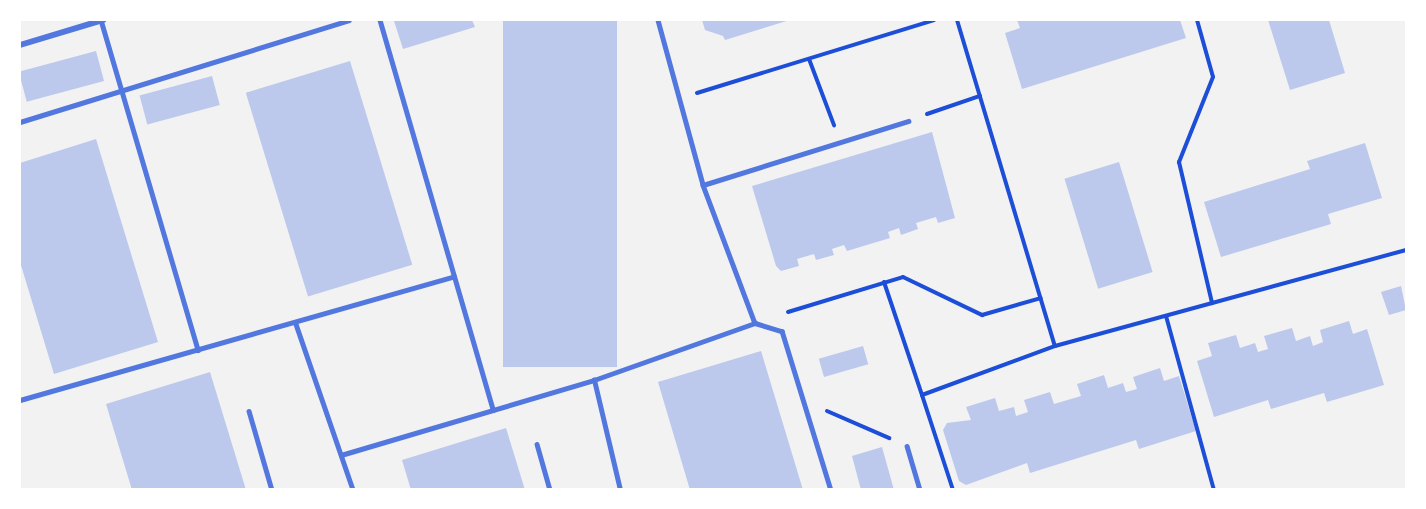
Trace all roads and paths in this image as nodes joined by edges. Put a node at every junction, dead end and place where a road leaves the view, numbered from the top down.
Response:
1 (102, 20) edge
2 (349, 20) edge
3 (380, 20) edge
4 (658, 20) edge
5 (934, 20) edge
6 (957, 20) edge
7 (1197, 20) edge
8 (20, 45) edge
9 (808, 58) junction
10 (122, 91) junction
11 (980, 96) junction
12 (679, 98) junction
13 (908, 121) joint
14 (20, 122) edge
15 (840, 142) junction
16 (703, 185) junction
17 (1407, 249) edge
18 (454, 276) junction
19 (884, 282) junction
20 (1041, 298) junction
21 (1212, 303) junction
22 (1166, 316) junction
23 (755, 323) junction
24 (296, 324) junction
25 (1055, 346) junction
26 (198, 350) junction
27 (594, 380) junction
28 (922, 395) junction
29 (20, 400) edge
30 (804, 401) junction
31 (493, 410) junction
32 (249, 411) dead end
33 (537, 444) dead end
34 (907, 446) joint
35 (341, 456) junction
36 (272, 489) edge
37 (353, 489) edge
38 (550, 489) edge
39 (620, 489) edge
40 (831, 489) edge
41 (920, 489) edge
42 (953, 489) edge
43 (1214, 489) edge

1 - 8 street
1 - 10 lane
2 - 10 lane
3 - 18 lane
4 - 12 lane
5 - 9 path
6 - 11 path
7 - 21 path
9 - 12 path
9 - 15 path
10 - 14 lane
10 - 26 lane
11 - 13 path
11 - 20 path
12 - 16 lane
13 - 15 lane
15 - 16 lane
16 - 23 lane
17 - 21 path
18 - 24 lane
18 - 31 lane
19 - 20 path
19 - 23 path
19 - 28 path
20 - 25 path
21 - 22 path
22 - 25 path
22 - 43 path
23 - 27 lane
23 - 30 lane
24 - 26 lane
24 - 35 lane
25 - 28 path
26 - 29 lane
27 - 31 lane
27 - 39 lane
28 - 42 path
30 - 34 path
30 - 40 lane
31 - 35 lane
32 - 36 lane
33 - 38 lane
34 - 41 lane
35 - 37 lane

